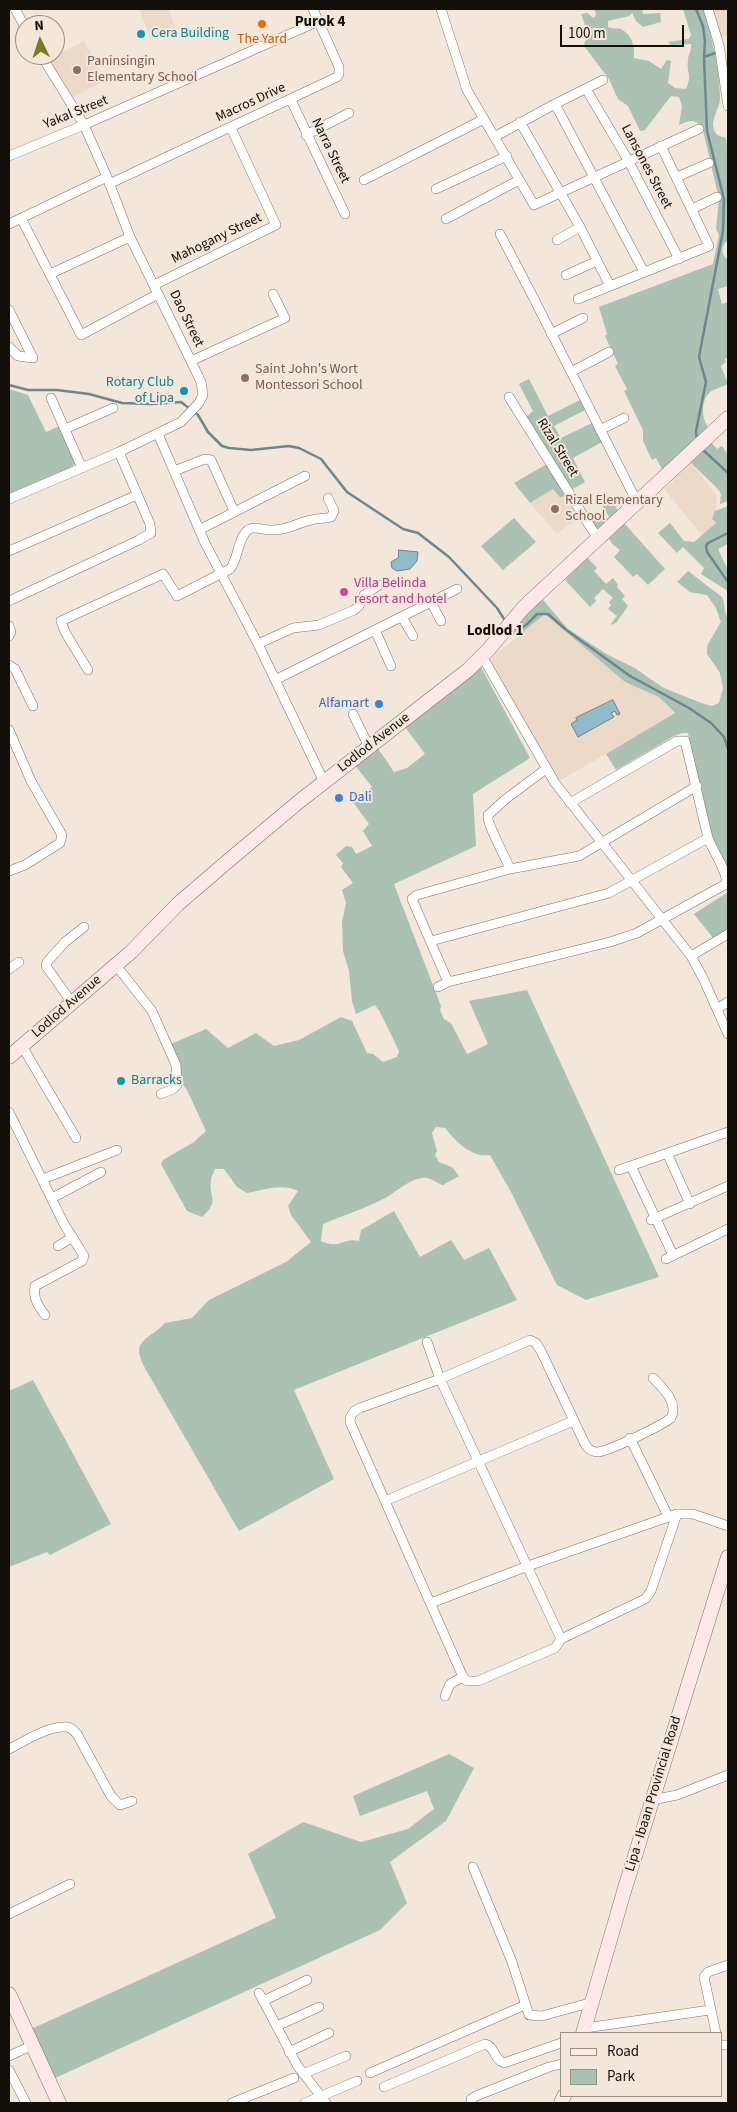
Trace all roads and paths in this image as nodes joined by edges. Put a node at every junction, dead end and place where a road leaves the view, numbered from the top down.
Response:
1 (313, 9) edge
2 (441, 9) edge
3 (708, 9) edge
4 (318, 21) junction
5 (47, 65) edge
6 (603, 80) dead end
7 (586, 89) junction
8 (291, 100) junction
9 (554, 104) junction
10 (728, 106) edge
11 (349, 114) dead end
12 (484, 119) junction
13 (520, 122) junction
14 (84, 125) junction
15 (231, 128) junction
16 (699, 129) dead end
17 (306, 135) junction
18 (496, 136) junction
19 (661, 146) junction
20 (9, 156) edge
21 (507, 156) junction
22 (628, 160) junction
23 (709, 163) dead end
24 (595, 177) junction
25 (677, 177) junction
26 (108, 180) junction
27 (364, 180) dead end
28 (519, 180) junction
29 (436, 189) dead end
30 (561, 194) junction
31 (717, 197) dead end
32 (692, 209) junction
33 (345, 214) dead end
34 (21, 218) junction
35 (446, 219) dead end
36 (9, 224) edge
37 (580, 227) junction
38 (500, 234) dead end
39 (130, 237) junction
40 (558, 240) dead end
41 (597, 260) junction
42 (679, 260) junction
43 (644, 272) junction
44 (50, 274) junction
45 (566, 275) dead end
46 (610, 286) junction
47 (156, 290) junction
48 (273, 294) dead end
49 (578, 299) dead end
50 (9, 310) edge
51 (583, 318) dead end
52 (551, 334) junction
53 (9, 347) edge
54 (609, 352) dead end
55 (191, 361) junction
56 (571, 372) junction
57 (509, 397) dead end
58 (51, 398) dead end
59 (113, 408) dead end
60 (624, 418) dead end
61 (728, 418) edge
62 (65, 429) junction
63 (600, 430) junction
64 (158, 434) junction
65 (119, 452) junction
66 (82, 468) junction
67 (174, 471) junction
68 (305, 476) dead end
69 (137, 495) junction
70 (328, 498) dead end
71 (9, 499) edge
72 (637, 502) junction
73 (234, 511) junction
74 (199, 530) junction
75 (598, 539) junction
76 (9, 551) edge
77 (222, 574) junction
78 (378, 584) dead end
79 (457, 589) dead end
80 (9, 602) edge
81 (432, 602) junction
82 (402, 616) junction
83 (441, 621) dead end
84 (9, 626) edge
85 (375, 630) junction
86 (9, 636) edge
87 (413, 636) dead end
88 (258, 644) junction
89 (482, 656) junction
90 (9, 664) edge
91 (391, 666) dead end
92 (88, 670) dead end
93 (275, 680) junction
94 (32, 706) dead end
95 (353, 714) dead end
96 (9, 730) edge
97 (369, 747) junction
98 (546, 769) junction
99 (324, 782) junction
100 (697, 786) junction
101 (570, 803) junction
102 (708, 838) junction
103 (602, 843) junction
104 (510, 869) junction
105 (9, 871) edge
106 (632, 881) junction
107 (663, 919) junction
108 (84, 927) dead end
109 (728, 934) edge
110 (431, 941) junction
111 (691, 956) junction
112 (20, 962) dead end
113 (115, 964) junction
114 (9, 969) edge
115 (448, 982) junction
116 (438, 987) dead end
117 (728, 1002) edge
118 (72, 1003) junction
119 (717, 1009) junction
120 (728, 1034) edge
121 (22, 1046) junction
122 (9, 1057) edge
123 (161, 1094) dead end
124 (9, 1112) edge
125 (728, 1132) edge
126 (76, 1138) dead end
127 (117, 1150) dead end
128 (667, 1153) junction
129 (631, 1166) junction
130 (619, 1170) dead end
131 (101, 1172) dead end
132 (42, 1179) junction
133 (728, 1185) edge
134 (52, 1198) junction
135 (690, 1204) junction
136 (652, 1219) junction
137 (728, 1229) edge
138 (73, 1237) junction
139 (58, 1246) dead end
140 (45, 1315) dead end
141 (427, 1342) dead end
142 (653, 1378) dead end
143 (440, 1379) junction
144 (574, 1421) junction
145 (630, 1438) junction
146 (479, 1460) junction
147 (385, 1501) junction
148 (672, 1515) junction
149 (728, 1526) edge
150 (728, 1557) edge
151 (528, 1566) junction
152 (431, 1603) junction
153 (561, 1639) junction
154 (463, 1677) junction
155 (445, 1696) dead end
156 (9, 1749) edge
157 (728, 1775) edge
158 (652, 1800) junction
159 (132, 1801) dead end
160 (473, 1867) dead end
161 (70, 1884) dead end
162 (9, 1914) edge
163 (728, 1965) edge
164 (307, 1980) dead end
165 (9, 1994) edge
166 (593, 2002) junction
167 (525, 2005) junction
168 (319, 2007) dead end
169 (710, 2010) junction
170 (276, 2026) junction
171 (584, 2031) edge
172 (716, 2032) edge
173 (330, 2033) dead end
174 (560, 2043) edge
175 (33, 2045) junction
176 (289, 2052) junction
177 (9, 2056) edge
178 (346, 2056) dead end
179 (560, 2064) edge
180 (9, 2070) edge
181 (370, 2073) dead end
182 (304, 2074) junction
183 (294, 2078) dead end
184 (357, 2082) dead end
185 (384, 2087) dead end
186 (256, 2099) edge
187 (323, 2100) edge
188 (26, 2103) edge
189 (59, 2103) edge
190 (232, 2103) edge
191 (305, 2103) edge
192 (471, 2103) edge

1 - 4 street, Macros Drive
2 - 12 street
3 - 10 street
4 - 8 street, Macros Drive
4 - 14 street, Yakal Street
5 - 14 street, Dao Street
6 - 7 street
7 - 9 street
7 - 22 street, Lansones Street
8 - 15 street, Macros Drive
8 - 17 street, Narra Street
9 - 13 street
9 - 24 street
11 - 17 street
12 - 18 street
12 - 27 street
13 - 18 street
13 - 30 street
14 - 20 street, Yakal Street
14 - 26 street, Dao Street
15 - 26 street, Macros Drive
15 - 47 street, Mahogany Street
16 - 19 street
17 - 33 street, Narra Street
18 - 21 street
19 - 22 street
19 - 25 street
21 - 28 street
21 - 29 street
22 - 24 street
22 - 42 street, Lansones Street
23 - 25 street
24 - 30 street
24 - 43 street
25 - 32 street
26 - 34 street, Macros Drive
26 - 39 street, Dao Street
28 - 30 street
28 - 35 street
30 - 37 street
31 - 32 street
32 - 42 street
34 - 36 street, Macros Drive
34 - 44 street
37 - 40 street
37 - 41 street
38 - 52 street
39 - 44 street
39 - 47 street, Dao Street
41 - 45 street
41 - 46 street
42 - 43 street
43 - 46 street
44 - 47 street
46 - 49 street
47 - 55 street, Dao Street
48 - 55 street
50 - 53 street
51 - 52 street
52 - 56 street
54 - 56 street
55 - 64 street, Dao Street
56 - 63 street
57 - 75 street, Rizal Street
58 - 62 street
59 - 62 street
60 - 63 street
61 - 72 main road, Lodlod Avenue
62 - 66 street
63 - 72 street
64 - 65 street, Dao Street
64 - 67 street
65 - 66 street, Dao Street
65 - 69 street
66 - 71 street, Dao Street
67 - 73 street
67 - 74 street
68 - 73 street
69 - 76 street
69 - 80 street
70 - 77 street
72 - 75 main road, Lodlod Avenue
73 - 74 street
74 - 77 street
75 - 89 main road, Lodlod Avenue
77 - 88 street
77 - 92 street
78 - 88 street
79 - 81 street
81 - 82 street
81 - 83 street
82 - 85 street
82 - 87 street
84 - 86 street
85 - 91 street
85 - 93 street
88 - 93 street
89 - 97 main road, Lodlod Avenue
89 - 98 street
90 - 94 street
93 - 99 street
95 - 97 street
96 - 105 street
97 - 99 main road, Lodlod Avenue
98 - 101 street
98 - 104 street
99 - 113 main road, Lodlod Avenue
100 - 101 street
100 - 102 street
100 - 103 street
101 - 103 street
102 - 106 street
102 - 107 street
103 - 104 street
103 - 106 street
104 - 110 street
106 - 107 street
106 - 110 street
107 - 111 street
107 - 115 street
108 - 118 street
109 - 111 street
110 - 115 street
111 - 119 street
112 - 114 street
113 - 118 main road, Lodlod Avenue
113 - 123 street
115 - 116 street
117 - 119 street
118 - 121 main road, Lodlod Avenue
119 - 120 street
121 - 122 main road, Lodlod Avenue
121 - 126 street
124 - 132 street
125 - 128 street
127 - 132 street
128 - 129 street
128 - 135 street
129 - 130 street
129 - 136 street
131 - 134 street
132 - 134 street
133 - 135 street
134 - 138 street
135 - 136 street
136 - 137 street
138 - 139 street
138 - 140 street
141 - 143 street
142 - 145 street
143 - 144 street
143 - 146 street
143 - 147 street
144 - 145 street
144 - 146 street
145 - 148 street
146 - 147 street
146 - 151 street
147 - 152 street
148 - 149 street
148 - 151 street
148 - 153 street
150 - 158 main road, Lipa - Ibaan Provincial Road
151 - 152 street
151 - 153 street
152 - 154 street
153 - 154 street
154 - 155 street
156 - 159 street
157 - 158 street
158 - 166 main road, Lipa - Ibaan Provincial Road
160 - 167 street
161 - 162 street
163 - 169 street
164 - 170 street
165 - 175 main road
166 - 167 street
166 - 171 main road, Lipa - Ibaan Provincial Road
167 - 181 street
168 - 170 street
169 - 171 street
169 - 172 street
170 - 176 street
173 - 176 street
174 - 185 street
175 - 177 street
175 - 189 main road
176 - 182 street
178 - 182 street
179 - 192 street
180 - 188 street
182 - 187 street
183 - 186 street
184 - 187 street
186 - 190 street
187 - 191 street

